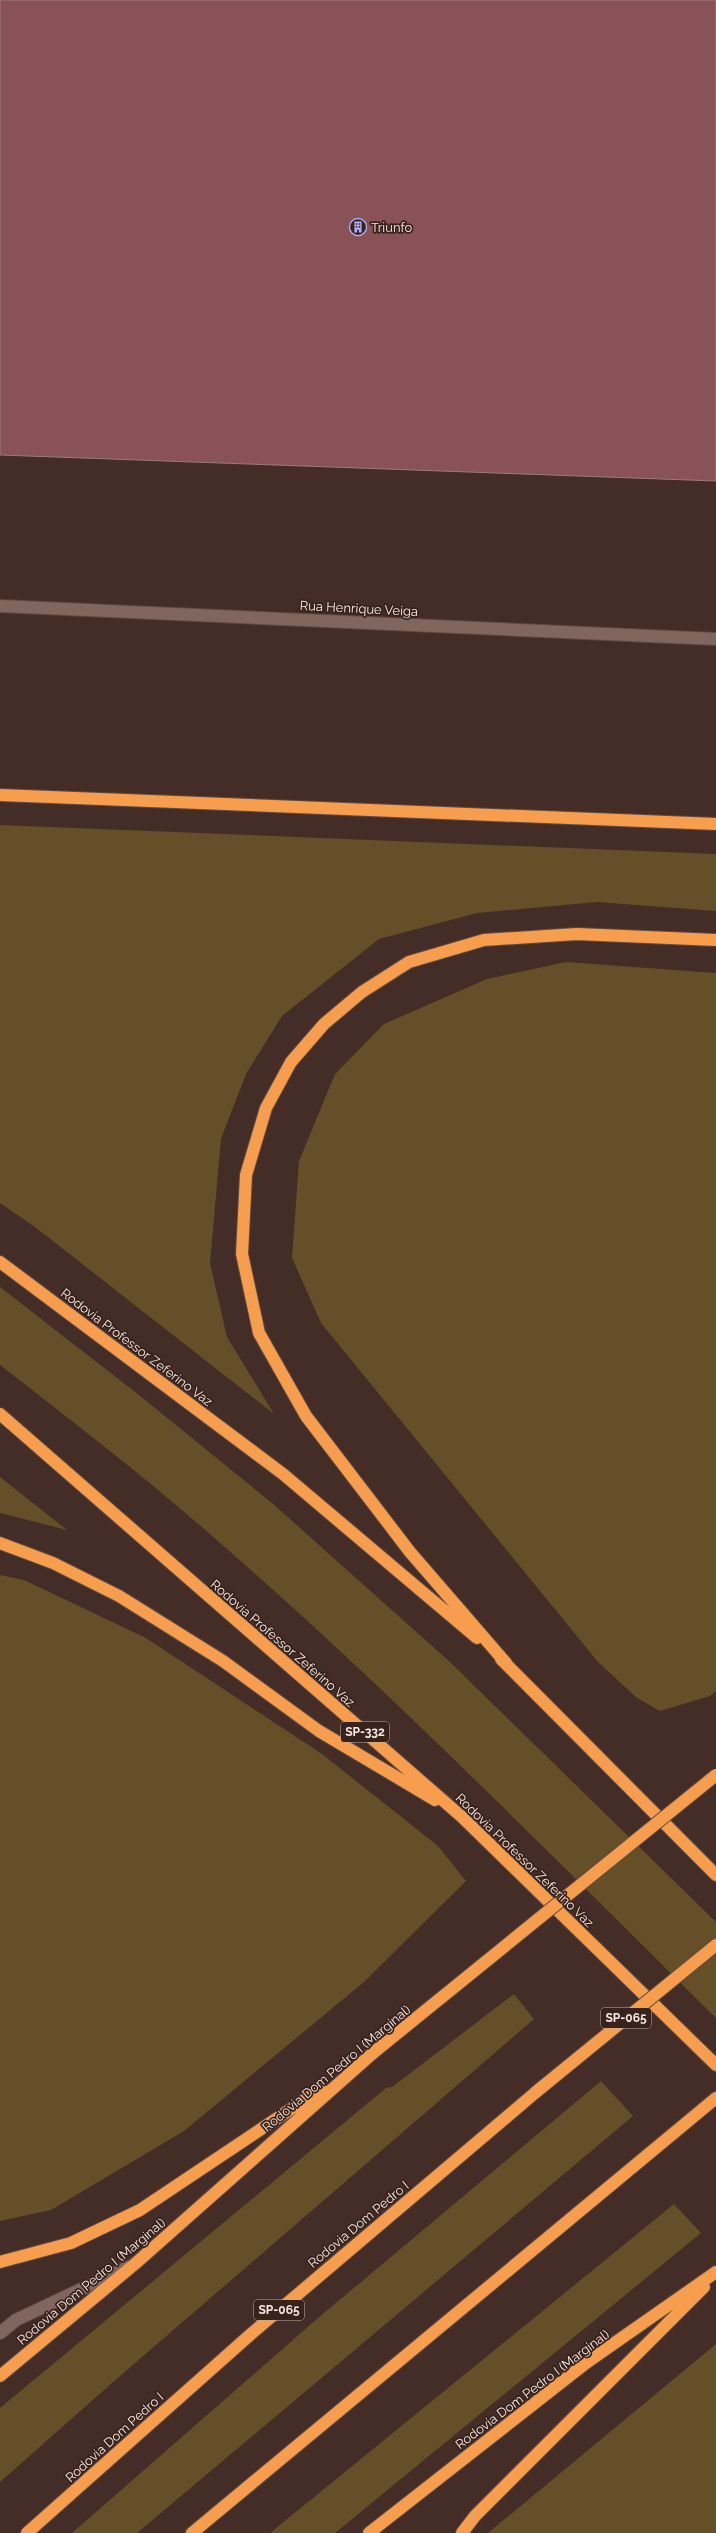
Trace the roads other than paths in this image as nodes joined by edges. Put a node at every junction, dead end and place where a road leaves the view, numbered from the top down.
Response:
1 (0, 606) edge
2 (716, 639) edge
3 (0, 795) edge
4 (716, 824) edge
5 (716, 940) edge
6 (0, 1262) edge
7 (0, 1414) edge
8 (0, 1543) edge
9 (506, 1663) junction
10 (716, 1775) edge
11 (462, 1817) junction
12 (716, 1875) edge
13 (716, 1945) edge
14 (716, 2065) edge
15 (357, 2066) junction
16 (716, 2098) edge
17 (0, 2262) edge
18 (136, 2263) junction
19 (716, 2274) edge
20 (0, 2333) edge
21 (0, 2376) edge
22 (27, 2533) edge
23 (192, 2533) edge
24 (369, 2533) edge
25 (462, 2533) edge

1 - 2 street, Rua Henrique Veiga
3 - 4 highway
5 - 9 highway
6 - 9 highway, Rodovia Professor Zeferino Vaz
7 - 11 highway, Rodovia Professor Zeferino Vaz / SP-332
8 - 11 highway
9 - 12 highway, Rodovia Professor Zeferino Vaz
10 - 15 highway, Rodovia Dom Pedro I (Marginal), bridge
11 - 14 highway, Rodovia Professor Zeferino Vaz / SP-332
13 - 22 highway, Rodovia Dom Pedro I / SP-065, bridge
15 - 17 highway
15 - 18 highway, Rodovia Dom Pedro I (Marginal)
16 - 23 highway
18 - 20 street
18 - 21 highway, Rodovia Dom Pedro I (Marginal)
19 - 24 highway, Rodovia Dom Pedro I (Marginal)
19 - 25 highway

